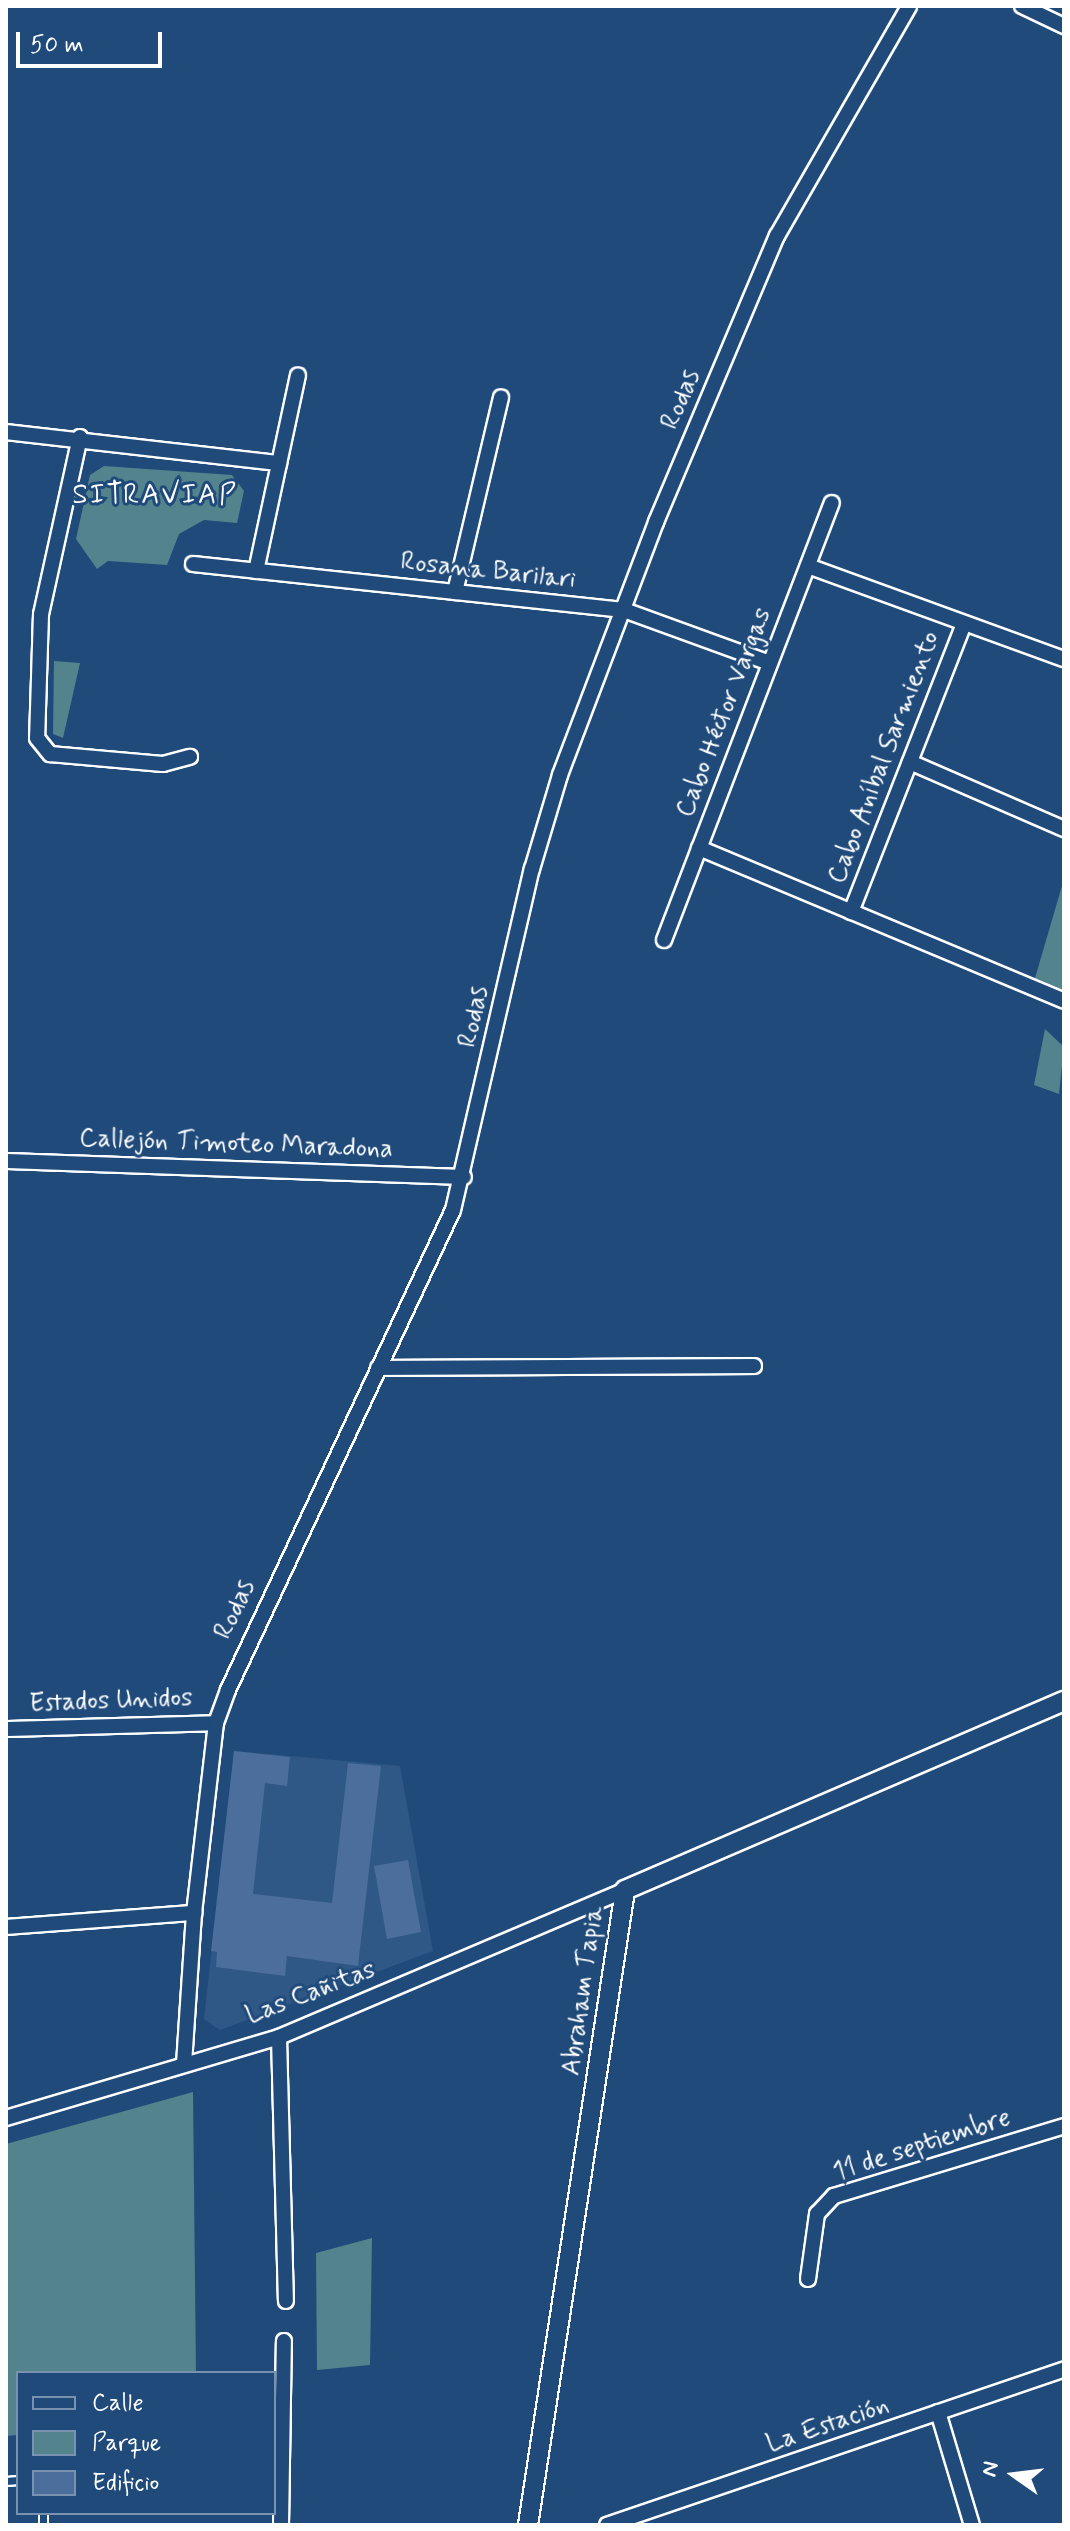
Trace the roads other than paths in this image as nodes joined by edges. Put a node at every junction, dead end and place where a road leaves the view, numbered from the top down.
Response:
1 (909, 6) edge
2 (1022, 6) edge
3 (1064, 26) edge
4 (298, 375) dead end
5 (501, 397) dead end
6 (6, 432) edge
7 (80, 437) junction
8 (279, 463) junction
9 (832, 503) dead end
10 (193, 564) dead end
11 (808, 566) junction
12 (256, 571) junction
13 (455, 592) junction
14 (624, 610) junction
15 (964, 623) junction
16 (1064, 659) edge
17 (770, 663) junction
18 (190, 757) dead end
19 (910, 762) junction
20 (1064, 829) edge
21 (699, 848) junction
22 (851, 912) junction
23 (664, 940) dead end
24 (1064, 1001) edge
25 (7, 1161) edge
26 (464, 1177) junction
27 (754, 1366) dead end
28 (378, 1368) junction
29 (1064, 1701) edge
30 (216, 1723) junction
31 (6, 1729) edge
32 (625, 1890) junction
33 (194, 1913) junction
34 (6, 1927) edge
35 (279, 2037) junction
36 (184, 2064) junction
37 (6, 2118) edge
38 (1064, 2126) edge
39 (808, 2279) dead end
40 (286, 2301) dead end
41 (284, 2341) dead end
42 (1064, 2369) edge
43 (938, 2412) junction
44 (281, 2525) edge
45 (528, 2525) edge
46 (607, 2525) edge
47 (972, 2525) edge

1 - 14 street, Rodas
2 - 3 street
4 - 8 street
5 - 13 street
6 - 7 street
7 - 8 street
7 - 18 street
8 - 12 street
9 - 11 street, Cabo Héctor Vargas
10 - 12 street, Rosana Barilari
11 - 15 street
11 - 17 street, Cabo Héctor Vargas
12 - 13 street, Rosana Barilari
13 - 14 street, Rosana Barilari
14 - 17 street, Rosana Barilari
14 - 26 street, Rodas
15 - 16 street
15 - 19 street, Cabo Aníbal Sarmiento
17 - 21 street, Cabo Héctor Vargas
19 - 20 street
19 - 22 street, Cabo Aníbal Sarmiento
21 - 22 street
21 - 23 street, Cabo Héctor Vargas
22 - 24 street
25 - 26 street, Callejón Timoteo Maradona
26 - 28 street, Rodas
27 - 28 street
28 - 30 street, Rodas
29 - 32 street, Abraham Tapia
30 - 31 street, Estados Unidos
30 - 33 street, Rodas
32 - 35 street, Las Cañitas
32 - 45 street, Abraham Tapia
33 - 34 street
33 - 36 street, Rodas
35 - 36 street, Las Cañitas
35 - 40 street
36 - 37 street, Las Cañitas
38 - 39 street, 11 de septiembre
41 - 44 street
42 - 43 street, La Estación
43 - 46 street, La Estación
43 - 47 street

